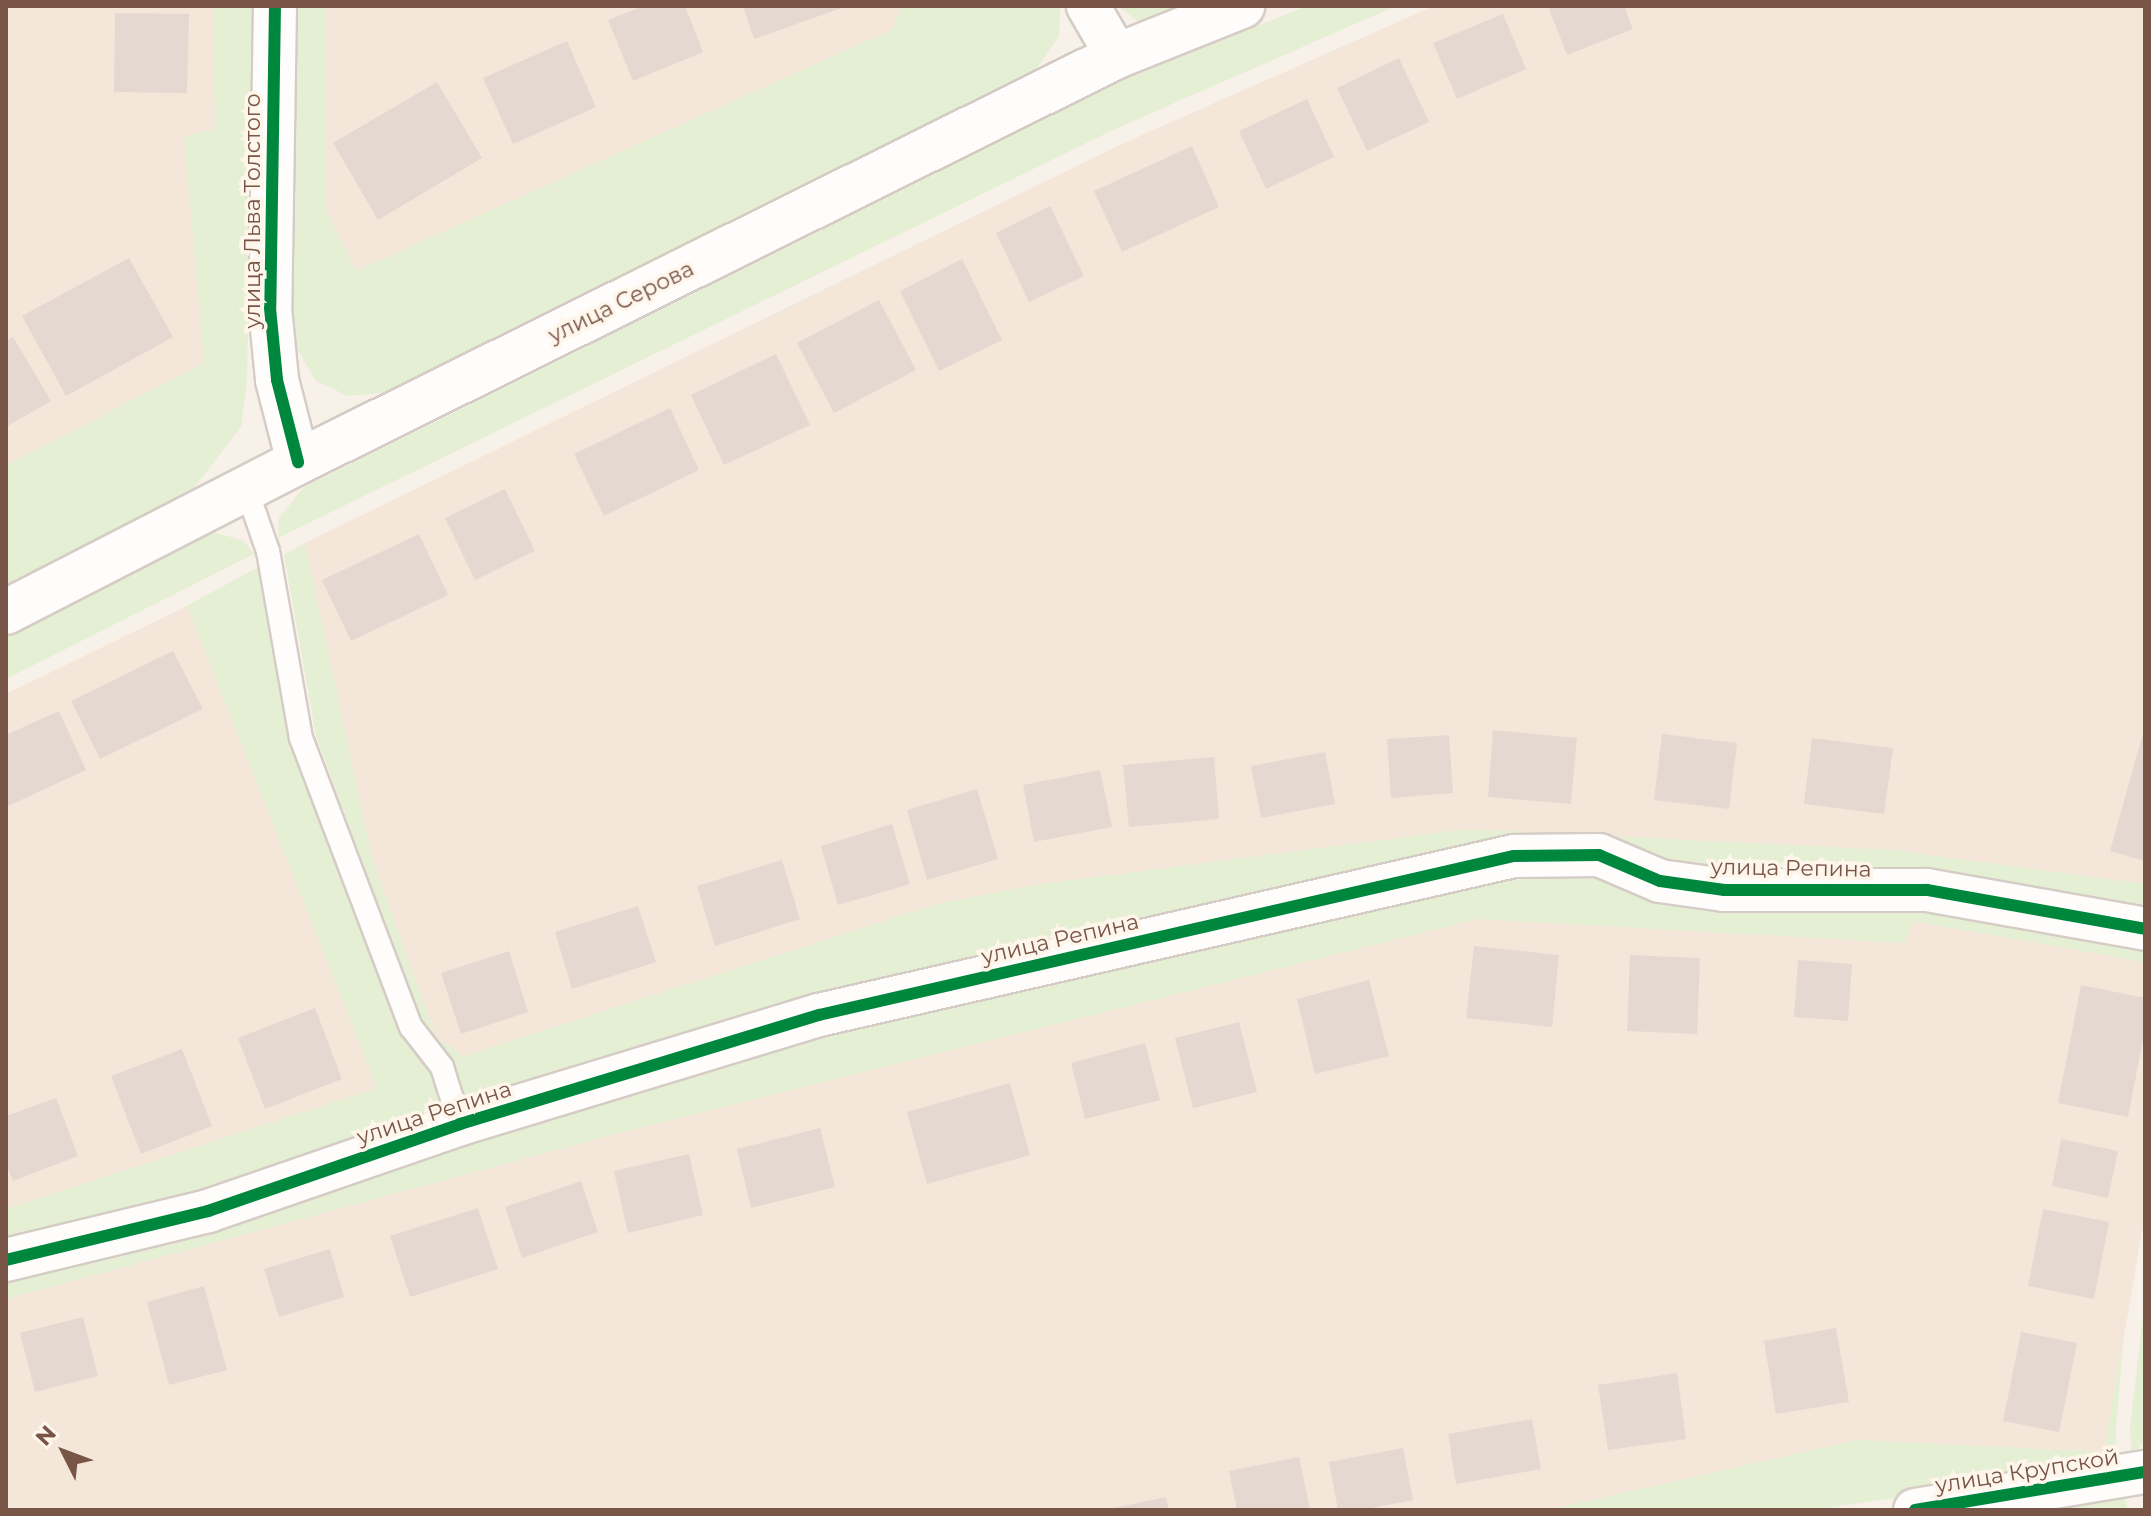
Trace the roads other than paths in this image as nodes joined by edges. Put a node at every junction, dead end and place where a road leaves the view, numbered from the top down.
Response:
1 (275, 6) edge
2 (1088, 6) edge
3 (1242, 6) edge
4 (1117, 56) junction
5 (298, 462) junction
6 (246, 488) junction
7 (6, 612) edge
8 (2145, 929) edge
9 (460, 1124) junction
10 (6, 1260) edge
11 (2145, 1472) edge
12 (1915, 1510) edge

1 - 5 street, улица Льва Толстого
2 - 4 street
3 - 4 main road, улица Серова
4 - 5 main road, улица Серова
5 - 6 main road, улица Серова
6 - 7 main road, улица Серова
6 - 9 lane
8 - 9 street, улица Репина
9 - 10 street, улица Репина
11 - 12 street, улица Крупской

